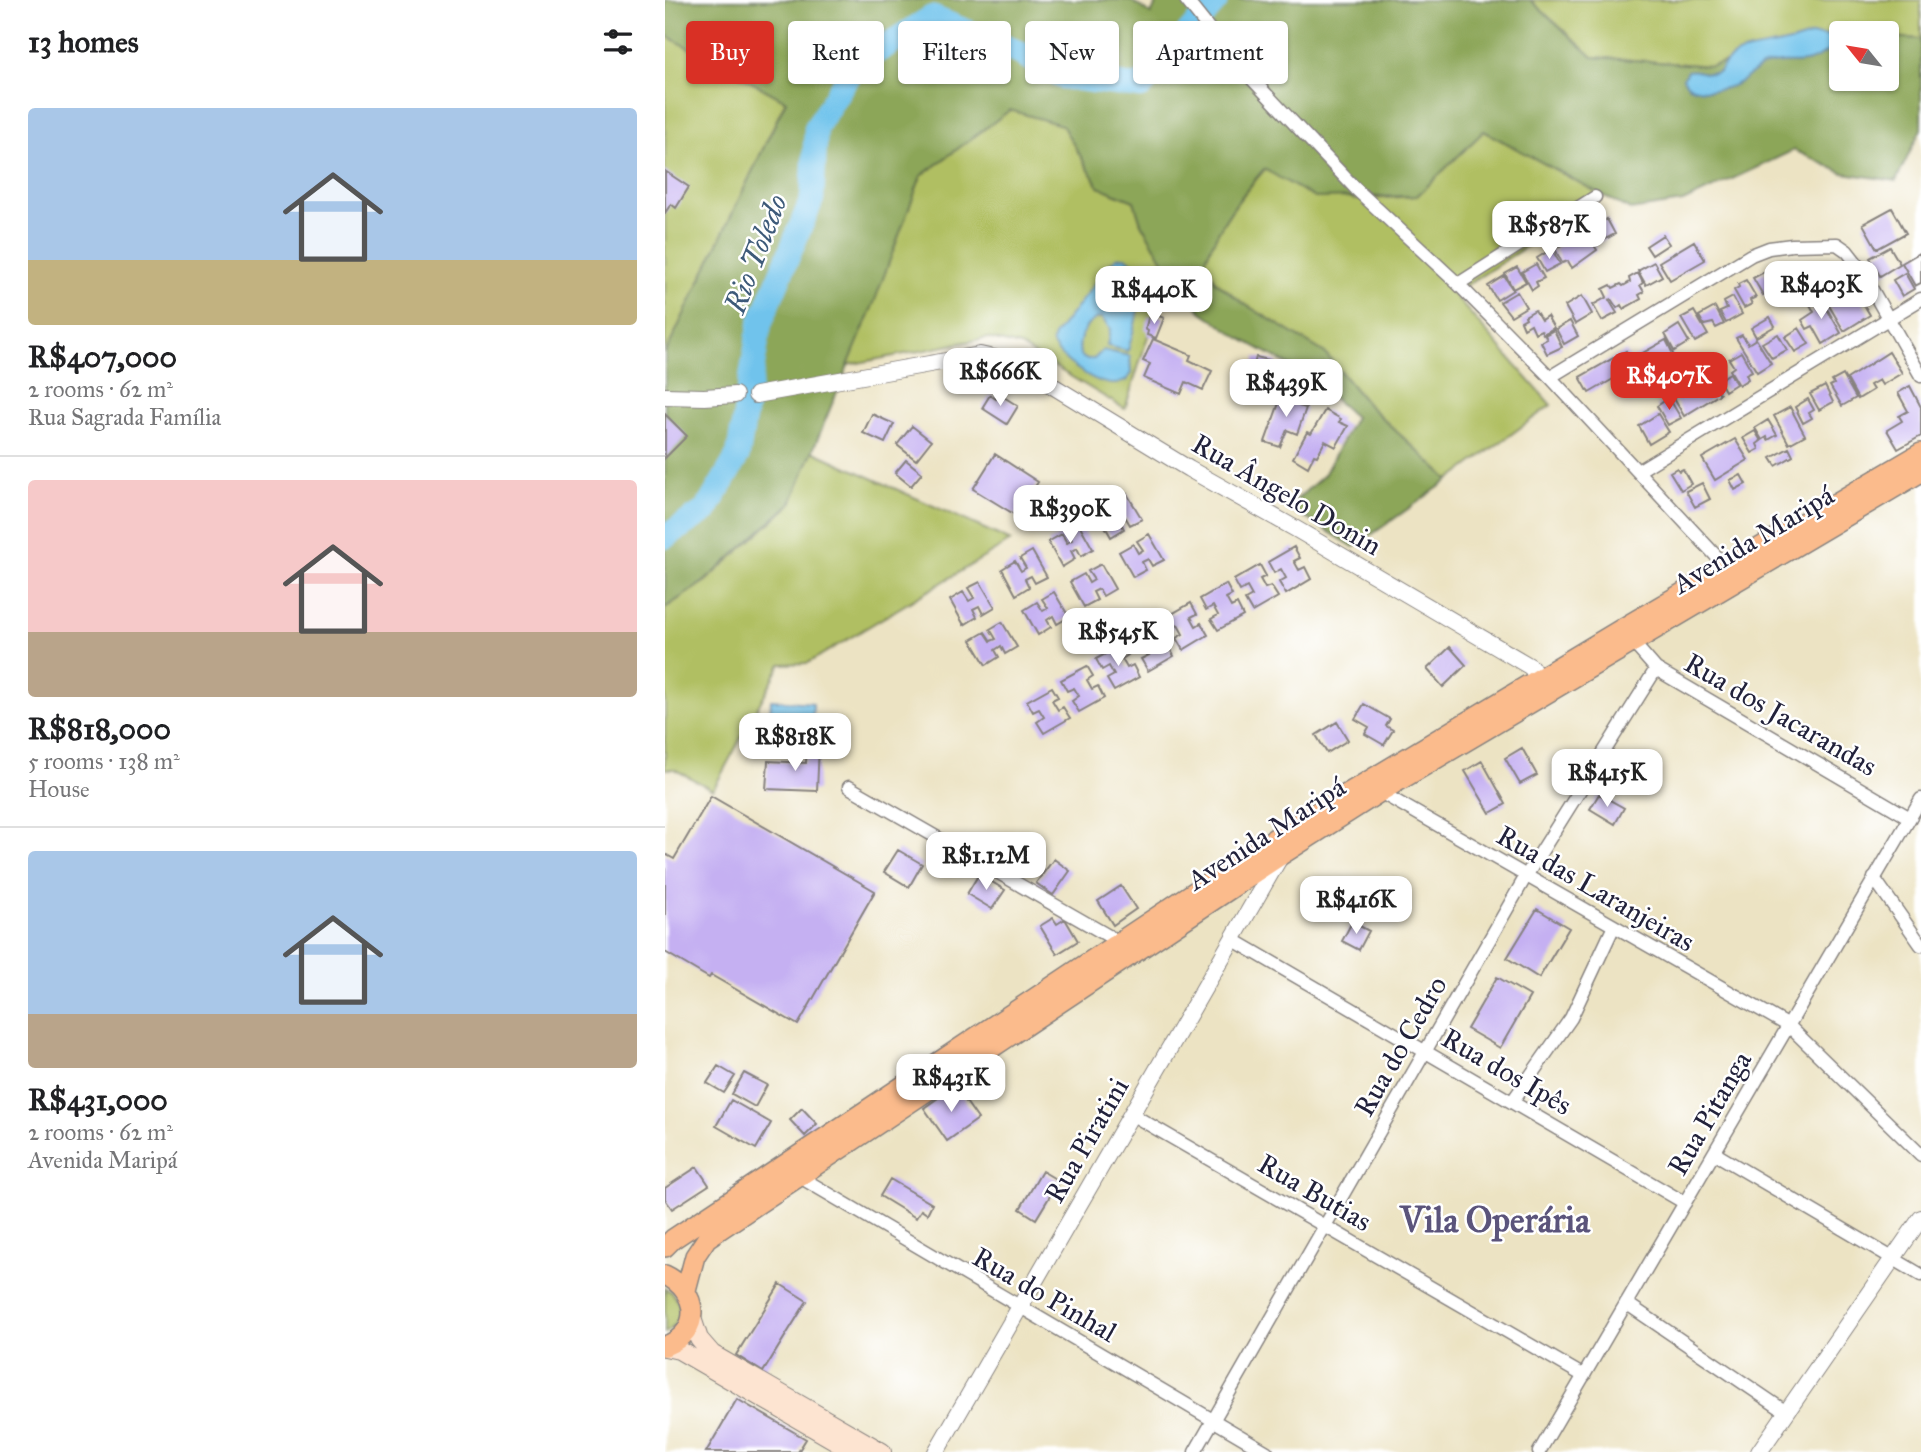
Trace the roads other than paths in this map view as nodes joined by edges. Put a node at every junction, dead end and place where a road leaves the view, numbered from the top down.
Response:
1 (1186, 0) edge
2 (1595, 197) dead end
3 (1458, 284) junction
4 (1921, 299) edge
5 (1890, 318) junction
6 (1921, 376) edge
7 (1550, 377) junction
8 (735, 395) joint
9 (756, 395) joint
10 (665, 396) edge
11 (1921, 453) edge
12 (1637, 471) junction
13 (1921, 472) edge
14 (1732, 574) junction
15 (1628, 636) junction
16 (1656, 668) junction
17 (1542, 687) junction
18 (1376, 785) junction
19 (849, 787) dead end
20 (1921, 799) edge
21 (1910, 818) junction
22 (1277, 847) junction
23 (1245, 868) junction
24 (1526, 876) junction
25 (1874, 878) junction
26 (1614, 926) junction
27 (1232, 939) junction
28 (1119, 942) junction
29 (1921, 945) edge
30 (1789, 1026) junction
31 (1425, 1052) junction
32 (1512, 1102) junction
33 (1131, 1114) junction
34 (1714, 1153) junction
35 (1921, 1155) edge
36 (796, 1169) junction
37 (1685, 1203) junction
38 (1921, 1217) edge
39 (1325, 1226) junction
40 (665, 1247) edge
41 (1893, 1258) junction
42 (665, 1275) edge
43 (1921, 1275) edge
44 (686, 1290) junction
45 (1626, 1303) junction
46 (1020, 1308) junction
47 (691, 1318) junction
48 (665, 1346) edge
49 (1584, 1376) junction
50 (1786, 1412) junction
51 (1213, 1421) junction
52 (855, 1452) edge
53 (882, 1452) edge
54 (936, 1452) edge
55 (1195, 1452) edge
56 (1267, 1452) edge
57 (1539, 1452) edge
58 (1759, 1452) edge

1 - 3 street
2 - 3 street
3 - 7 street
4 - 5 street
5 - 6 street
5 - 7 street
5 - 12 street
7 - 12 street
8 - 9 street
8 - 10 street
9 - 17 street, Rua Ângelo Donin
11 - 14 main road, Avenida Maripá
12 - 14 street
13 - 14 main road, Avenida Maripá
14 - 15 main road, Avenida Maripá
15 - 16 street, Rua dos Jacarandas
15 - 17 main road, Avenida Maripá
16 - 21 street, Rua dos Jacarandas
16 - 24 street, Rua do Cedro
17 - 18 main road, Avenida Maripá
18 - 22 main road, Avenida Maripá
18 - 24 street, Rua das Laranjeiras
19 - 28 street
20 - 21 street, Rua Pitanga
21 - 25 street, Rua Pitanga
22 - 23 main road, Avenida Maripá
22 - 27 street, Rua Piratini
23 - 28 main road, Avenida Maripá
23 - 36 main road, Avenida Maripá
24 - 26 street, Rua das Laranjeiras
24 - 31 street, Rua do Cedro
25 - 29 street
25 - 30 street, Rua Pitanga
26 - 30 street, Rua das Laranjeiras
26 - 32 street
27 - 31 street, Rua dos Ipês
27 - 33 street, Rua Piratini
28 - 36 main road, Avenida Maripá
30 - 34 street, Rua Pitanga
30 - 35 street, Rua das Laranjeiras
31 - 32 street, Rua dos Ipês
31 - 39 street, Rua do Cedro
32 - 37 street, Rua dos Ipês
33 - 39 street, Rua Butias
33 - 46 street, Rua Piratini
34 - 37 street, Rua Pitanga
34 - 41 street
36 - 40 main road, Avenida Maripá
36 - 44 main road, Avenida Maripá
36 - 46 street, Rua do Pinhal
37 - 45 street, Rua Pitanga
38 - 41 street
39 - 49 street, Rua Butias
39 - 51 street, Rua do Cedro
41 - 43 street
41 - 50 street
42 - 44 main road
44 - 47 main road
45 - 49 street, Rua Pitanga
45 - 50 street
46 - 51 street, Rua do Pinhal
46 - 54 street, Rua Piratini
47 - 48 main road
47 - 53 main road
48 - 52 main road
49 - 57 street, Rua Pitanga
50 - 58 street
51 - 55 street, Rua do Cedro
51 - 56 street, Rua do Pinhal

